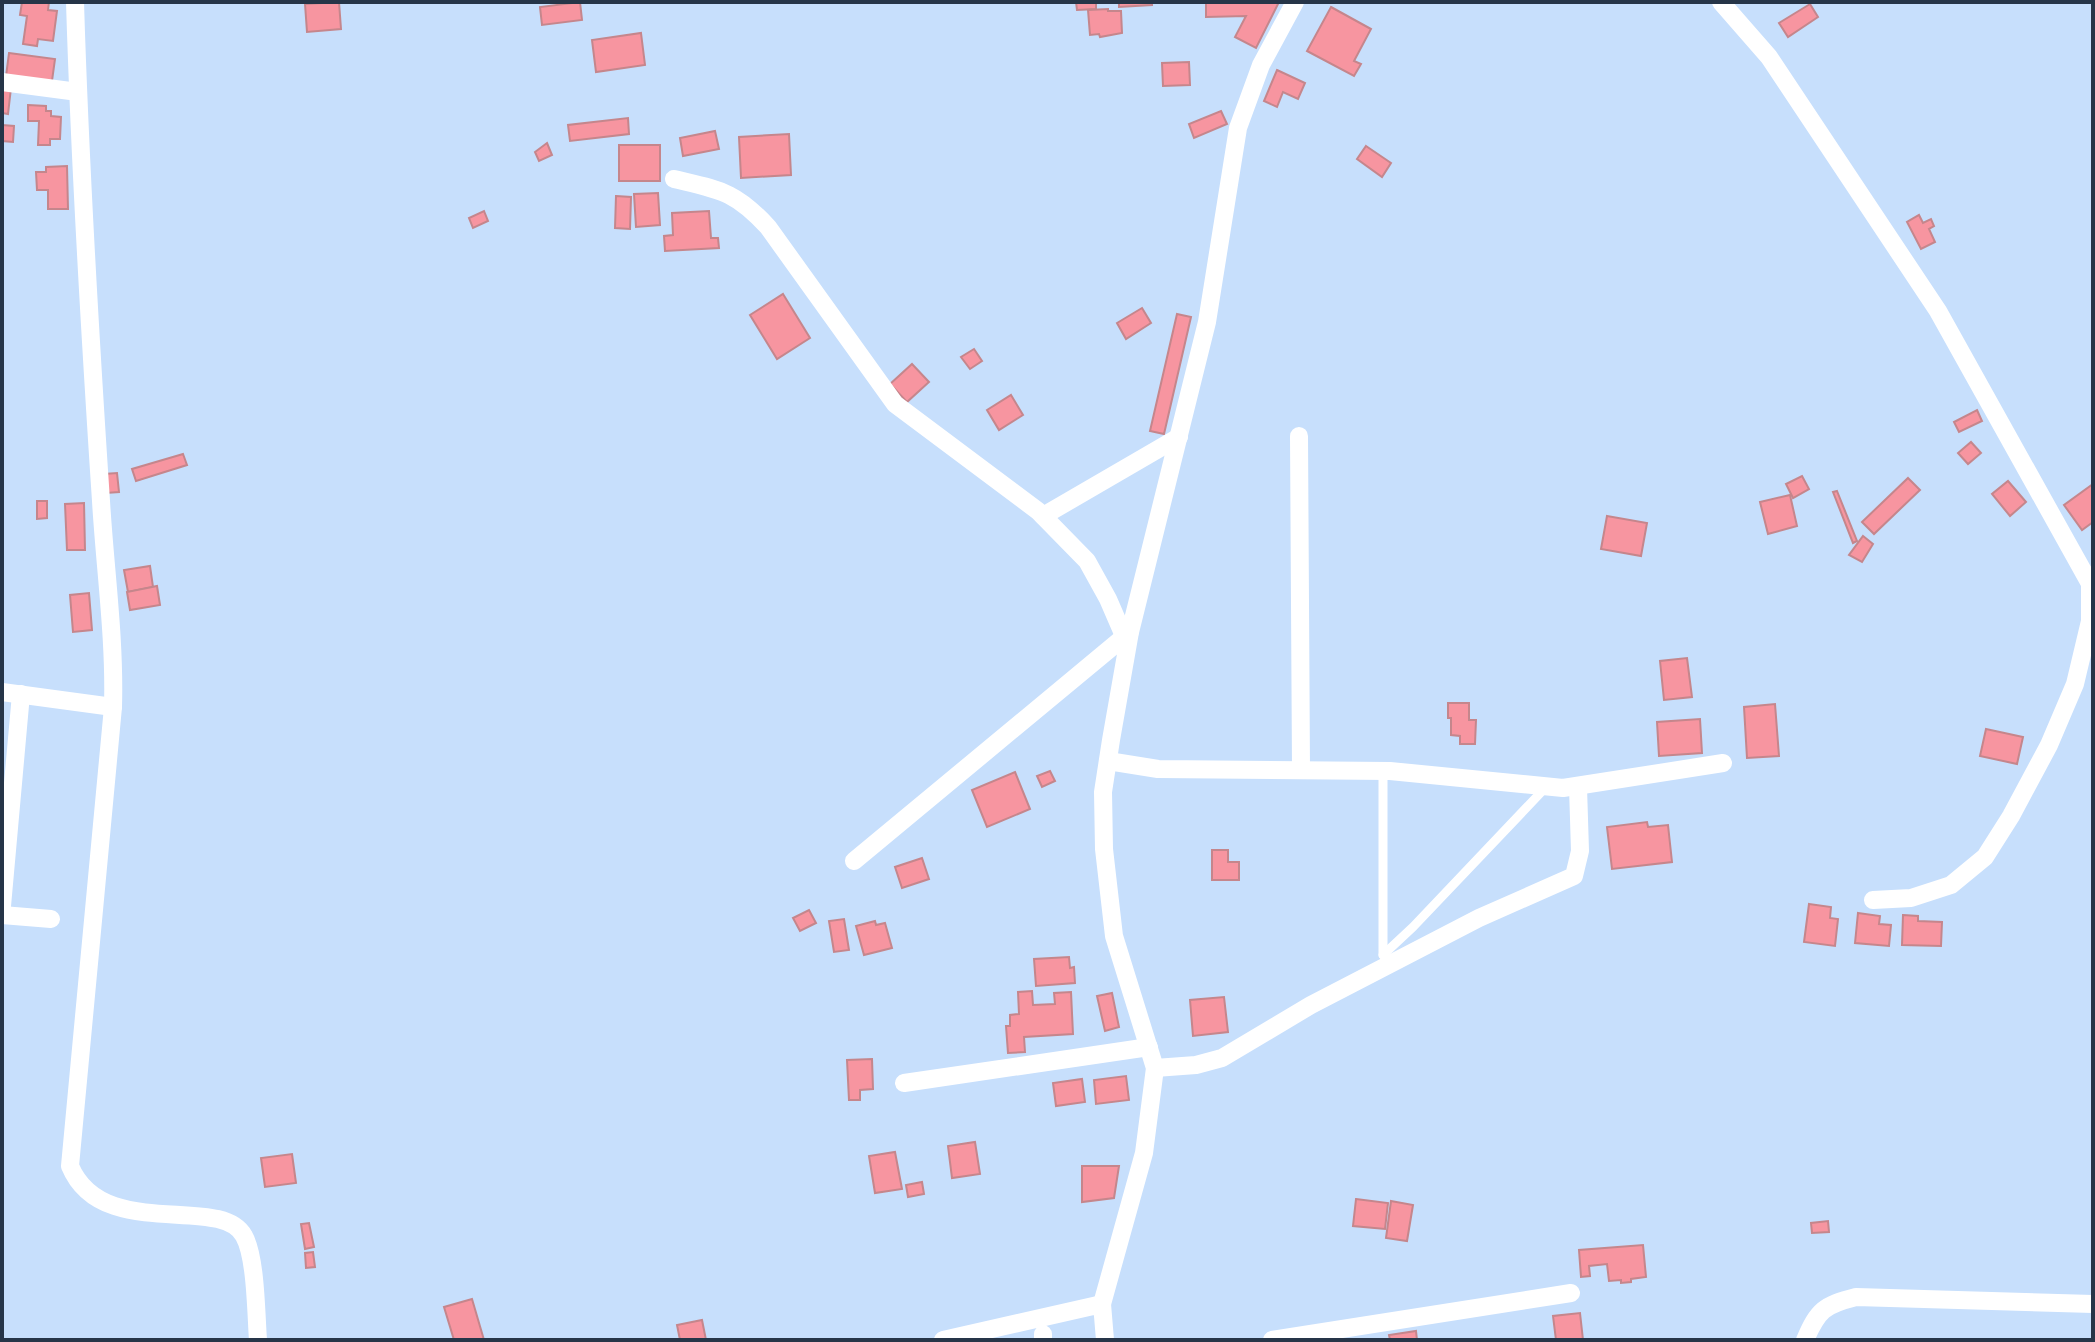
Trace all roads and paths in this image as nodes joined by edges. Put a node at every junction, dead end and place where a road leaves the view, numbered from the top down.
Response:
1 (75, 2) edge
2 (1295, 2) edge
3 (1721, 2) edge
4 (2, 82) edge
5 (78, 92) junction
6 (674, 179) dead end
7 (1299, 436) dead end
8 (1179, 437) junction
9 (1043, 516) junction
10 (2091, 585) edge
11 (1127, 634) junction
12 (12, 693) edge
13 (113, 707) junction
14 (1108, 761) junction
15 (1723, 763) dead end
16 (1301, 770) junction
17 (1383, 771) junction
18 (1547, 786) junction
19 (1578, 787) junction
20 (6, 806) edge
21 (854, 861) dead end
22 (1873, 900) dead end
23 (2, 906) edge
24 (2, 915) edge
25 (51, 919) dead end
26 (1383, 961) junction
27 (1149, 1047) junction
28 (1155, 1068) junction
29 (904, 1083) dead end
30 (1571, 1293) dead end
31 (1102, 1304) junction
32 (2093, 1304) edge
33 (258, 1340) edge
34 (943, 1340) edge
35 (1105, 1340) edge
36 (1272, 1340) edge
37 (1805, 1340) edge

1 - 5 street
2 - 8 street
3 - 10 street
4 - 5 street
5 - 13 street
6 - 9 street
7 - 16 street
8 - 9 street
8 - 11 street
9 - 11 street
10 - 22 street
11 - 14 street
11 - 21 street
12 - 13 street
12 - 20 street
13 - 33 street
14 - 16 street
14 - 27 street
15 - 19 street
16 - 17 street
17 - 18 street
17 - 26 lane
18 - 19 street
18 - 26 lane
19 - 26 street
20 - 23 street
24 - 25 street
26 - 28 street
27 - 28 street
27 - 29 street
28 - 31 street
30 - 36 street
31 - 34 street
31 - 35 street
32 - 37 street

